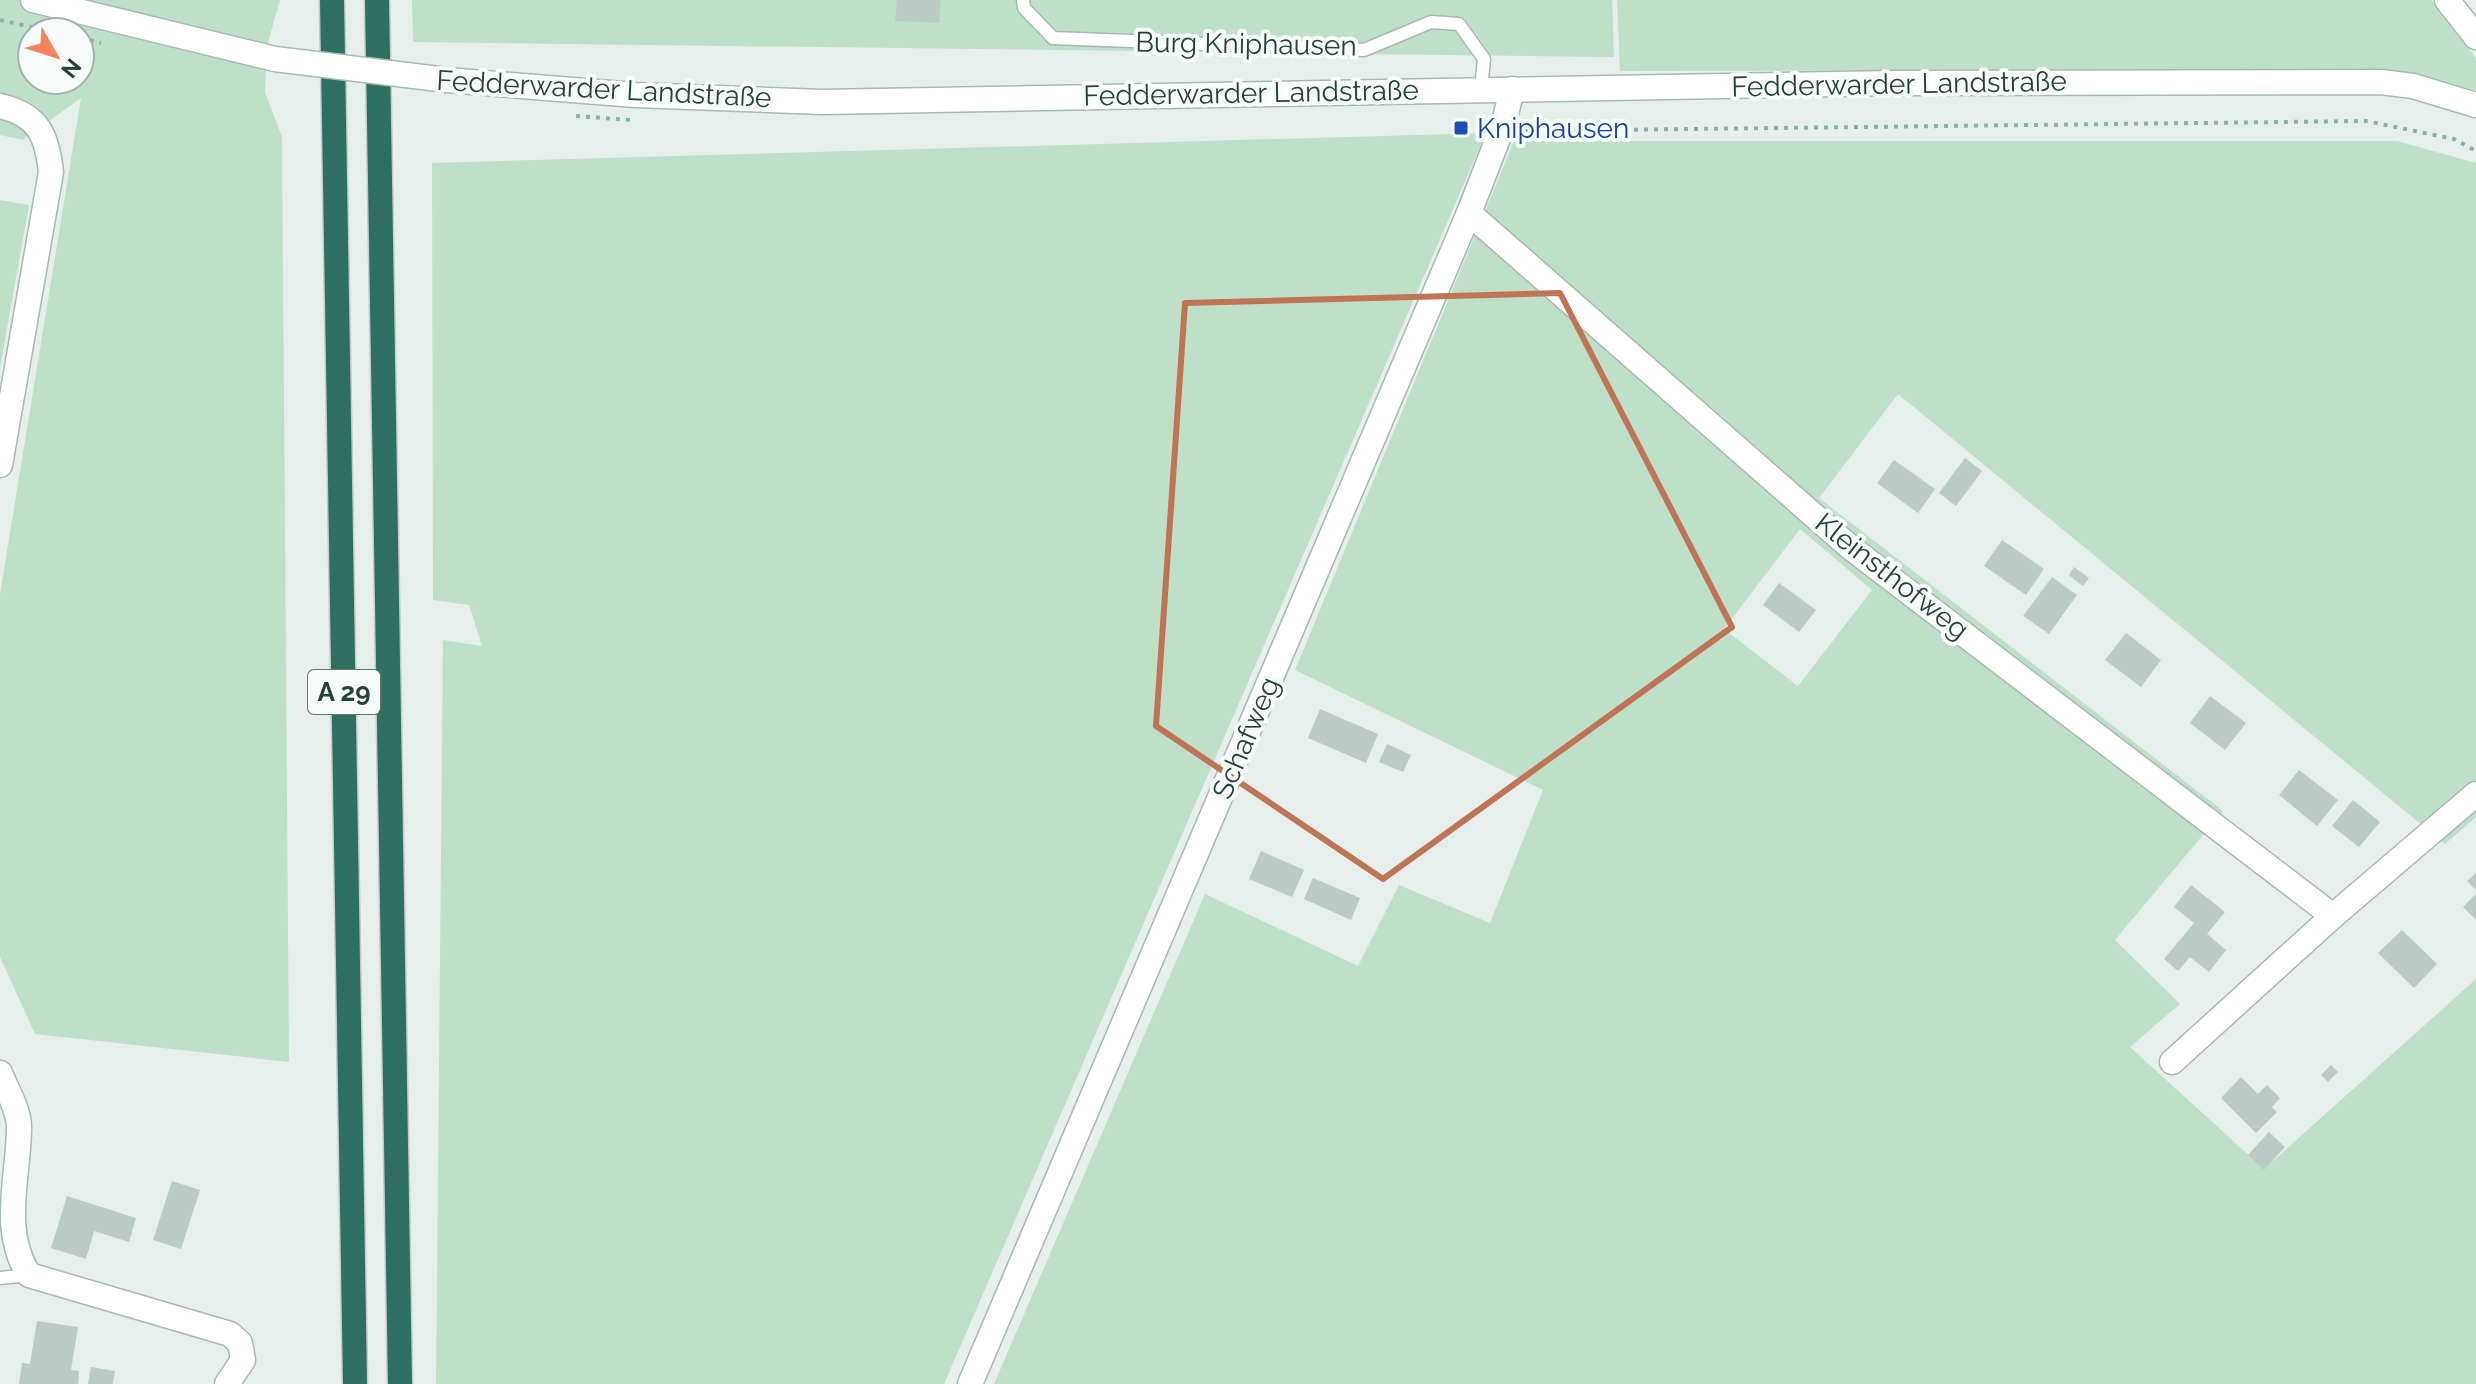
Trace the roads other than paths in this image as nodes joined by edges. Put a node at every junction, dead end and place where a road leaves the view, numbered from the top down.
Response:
1 (33, 0) edge
2 (332, 0) edge
3 (377, 0) edge
4 (1023, 0) edge
5 (2447, 0) edge
6 (2476, 37) edge
7 (1481, 89) junction
8 (1512, 89) junction
9 (2476, 105) edge
10 (0, 106) edge
11 (1469, 213) junction
12 (0, 465) edge
13 (2476, 794) edge
14 (2333, 916) junction
15 (2172, 1062) dead end
16 (0, 1073) edge
17 (29, 1275) junction
18 (0, 1278) edge
19 (227, 1384) edge
20 (355, 1384) edge
21 (400, 1384) edge
22 (970, 1384) edge

1 - 7 street, Fedderwarder Landstraße, bridge
2 - 20 highway, A 29
3 - 21 highway, A 29
4 - 7 lane, Burg Kniphausen
5 - 6 street
7 - 8 street, Fedderwarder Landstraße
8 - 9 street, Fedderwarder Landstraße
8 - 11 street, Schafweg
10 - 12 street
11 - 14 street, Kleinsthofweg
11 - 22 street, Schafweg
13 - 14 street
14 - 15 street
16 - 17 street
17 - 18 lane
17 - 19 street

